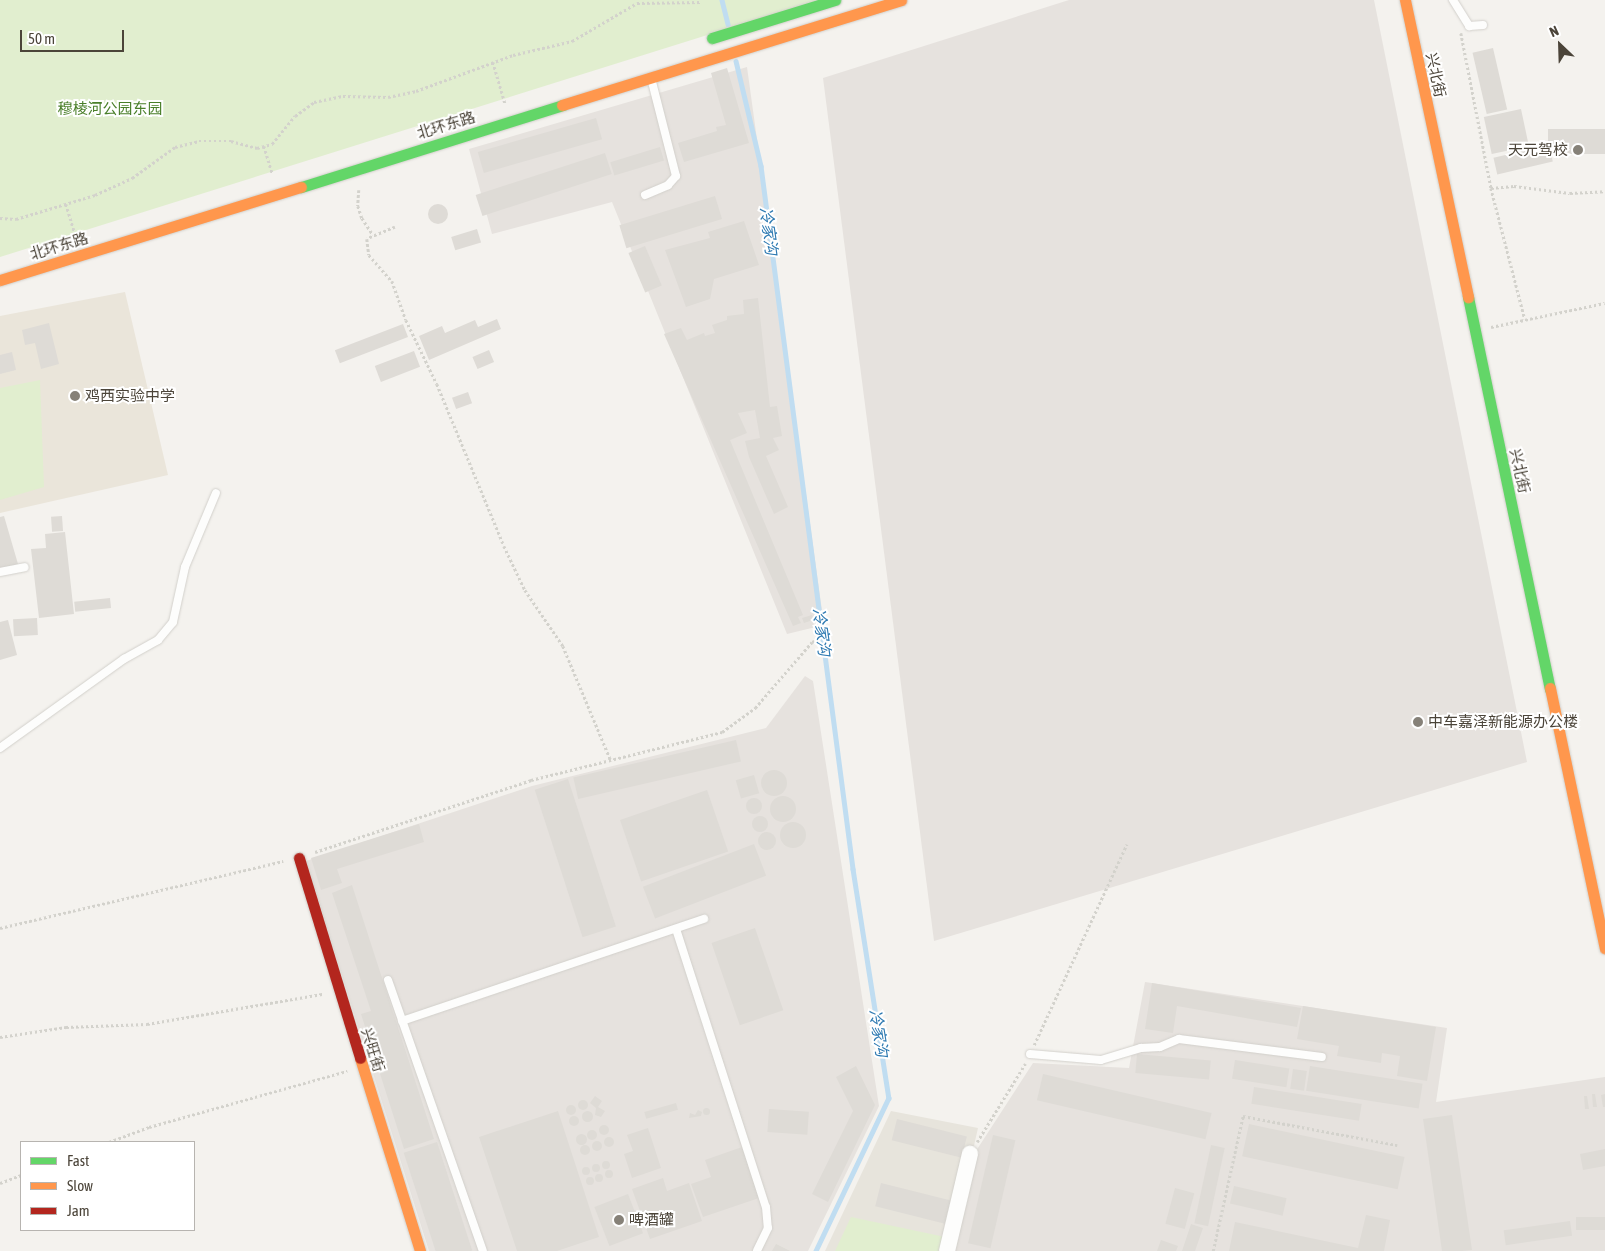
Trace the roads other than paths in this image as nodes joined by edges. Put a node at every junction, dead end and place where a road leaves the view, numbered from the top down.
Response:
1 (835, 0) edge
2 (901, 0) edge
3 (1405, 0) edge
4 (1454, 2) edge
5 (1483, 25) dead end
6 (703, 41) dead end
7 (650, 78) junction
8 (645, 195) dead end
9 (0, 280) edge
10 (216, 494) dead end
11 (25, 566) dead end
12 (0, 572) edge
13 (0, 748) edge
14 (299, 858) road end
15 (704, 920) dead end
16 (676, 929) junction
17 (1605, 948) edge
18 (388, 980) dead end
19 (402, 1021) junction
20 (1030, 1054) road end
21 (1322, 1057) dead end
22 (970, 1154) road end
23 (420, 1251) edge
24 (483, 1251) edge
25 (757, 1251) edge
26 (946, 1251) edge

1 - 6 main road
2 - 7 main road, 北环东路
3 - 17 main road, 兴北街
4 - 5 lane
7 - 8 lane
7 - 9 main road, 北环东路
10 - 13 lane
11 - 12 lane
14 - 23 main road, 兴旺街
15 - 16 lane
16 - 19 lane
16 - 25 lane
18 - 19 lane
19 - 24 lane
20 - 21 lane
22 - 26 street

